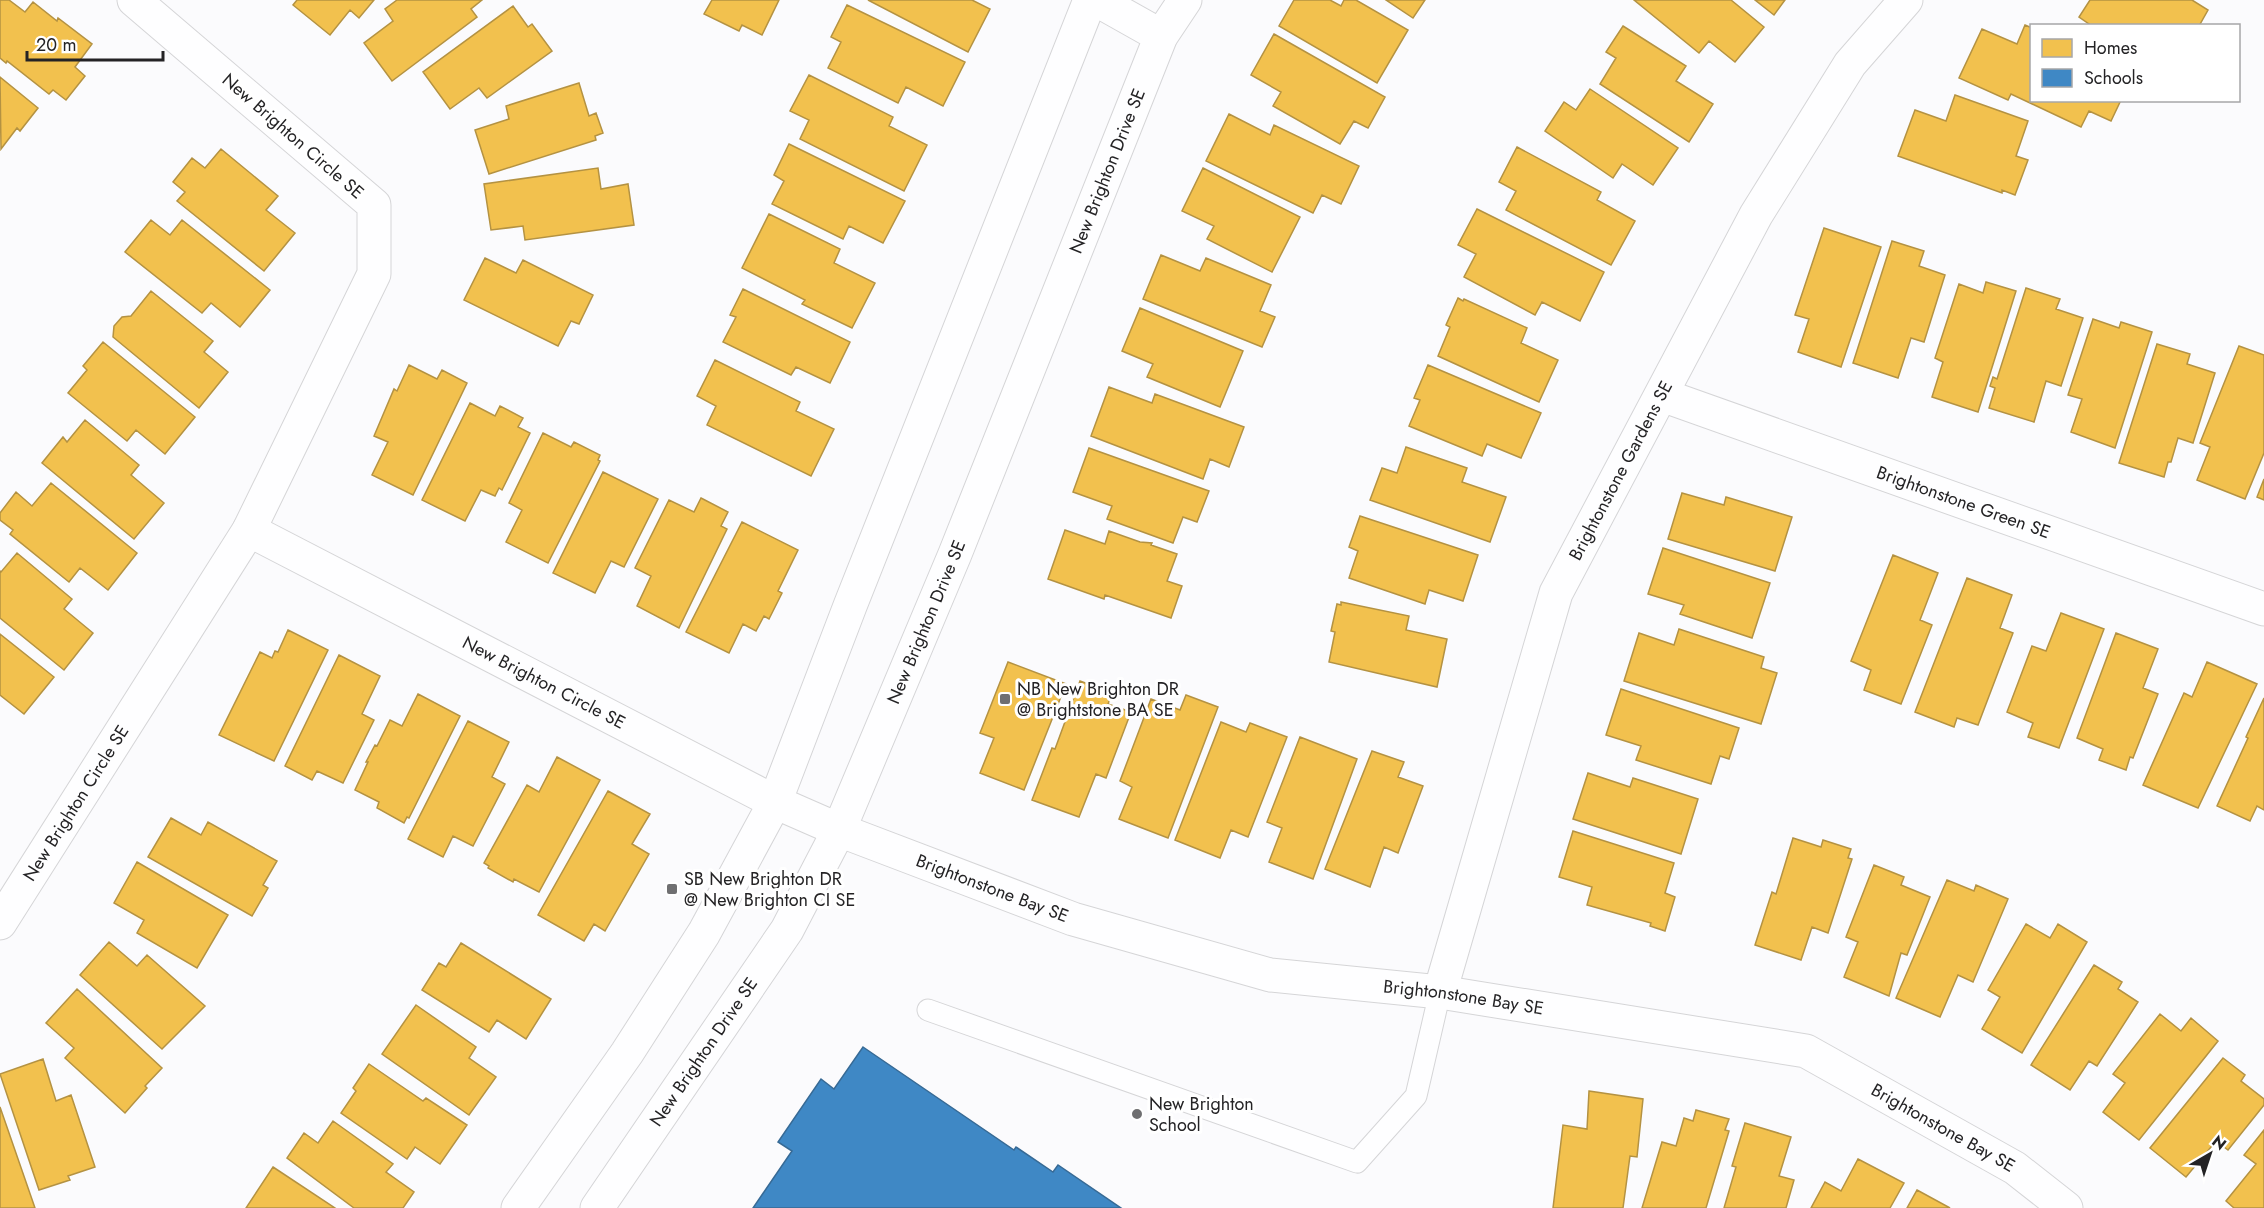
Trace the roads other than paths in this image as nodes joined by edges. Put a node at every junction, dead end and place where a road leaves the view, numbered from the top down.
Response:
1 (134, 0) edge
2 (1090, 0) edge
3 (1096, 0) edge
4 (1185, 0) edge
5 (1906, 0) edge
6 (1161, 36) junction
7 (1662, 395) junction
8 (249, 530) junction
9 (2264, 609) edge
10 (775, 802) junction
11 (839, 830) junction
12 (0, 923) edge
13 (1440, 992) junction
14 (928, 1010) dead end
15 (518, 1208) edge
16 (597, 1208) edge
17 (2066, 1208) edge

1 - 8 street, New Brighton Circle SE
2 - 10 street
3 - 6 street
4 - 6 street, New Brighton Drive SE
5 - 7 street, Brightonstone Gardens SE
6 - 11 street, New Brighton Drive SE
7 - 9 street, Brightonstone Green SE
7 - 13 street, Brightonstone Gardens SE
8 - 10 street, New Brighton Circle SE
8 - 12 street, New Brighton Circle SE
10 - 11 street, New Brighton Circle SE
10 - 15 street
11 - 13 street, Brightonstone Bay SE
11 - 16 street, New Brighton Drive SE
13 - 14 lane
13 - 17 street, Brightonstone Bay SE

